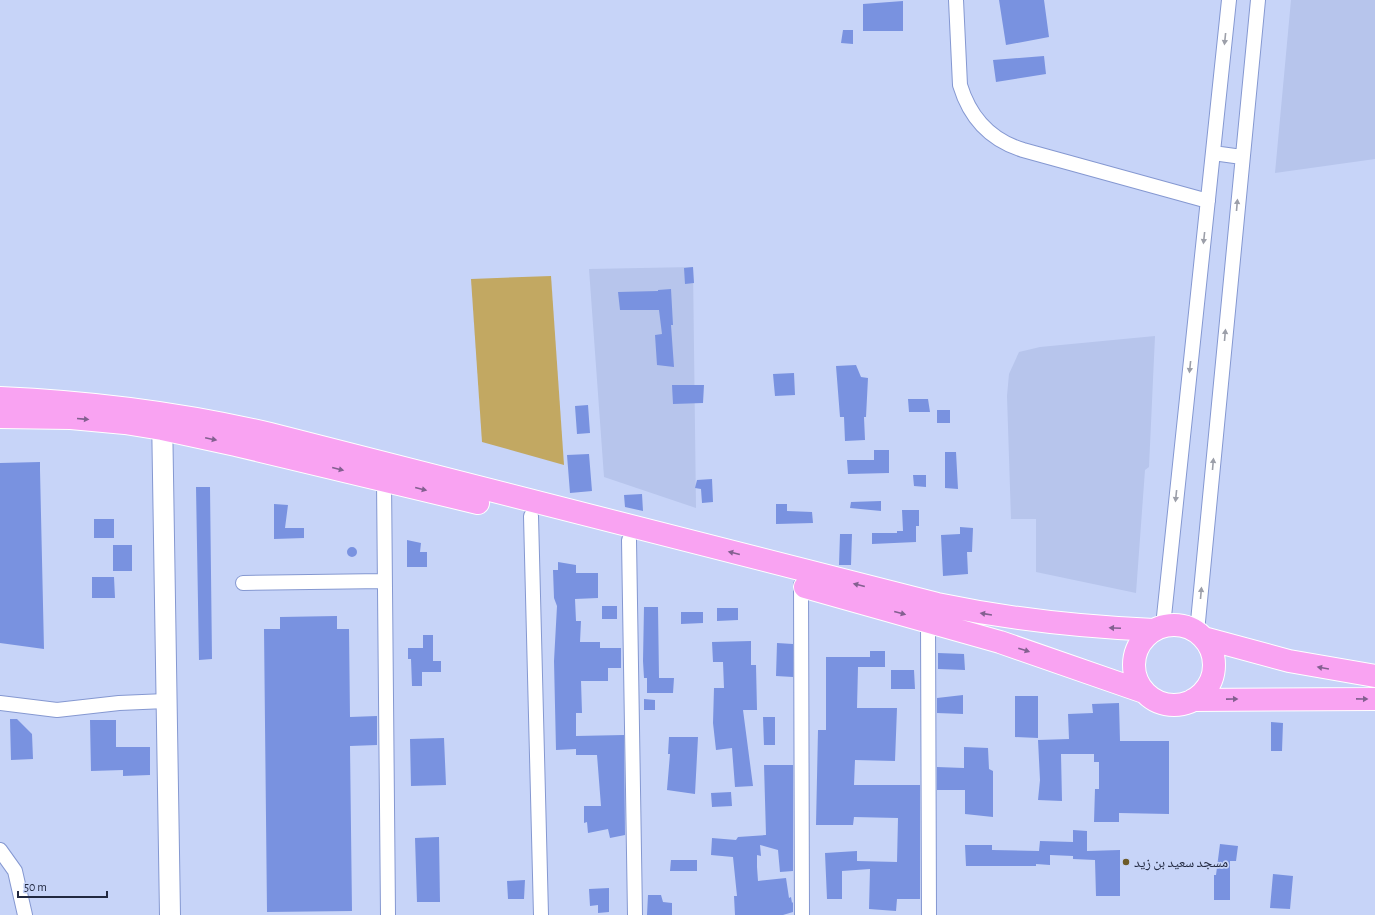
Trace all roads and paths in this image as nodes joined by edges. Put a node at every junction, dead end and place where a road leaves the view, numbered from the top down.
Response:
1 (956, 0) edge
2 (1229, 0) edge
3 (1258, 0) edge
4 (1213, 153) junction
5 (1242, 157) junction
6 (1208, 201) junction
7 (0, 398) edge
8 (0, 417) edge
9 (44, 417) junction
10 (162, 420) junction
11 (0, 426) edge
12 (384, 480) junction
13 (531, 516) junction
14 (629, 540) junction
15 (384, 581) junction
16 (243, 583) dead end
17 (800, 585) junction
18 (928, 620) junction
19 (1158, 628) junction
20 (1200, 635) junction
21 (1375, 676) edge
22 (1144, 692) junction
23 (1375, 699) edge
24 (1193, 700) junction
25 (166, 701) junction
26 (0, 702) edge
27 (0, 850) edge
28 (25, 915) edge
29 (170, 915) edge
30 (388, 915) edge
31 (541, 915) edge
32 (635, 915) edge
33 (802, 915) edge
34 (929, 915) edge

1 - 6 street
2 -> 4 street
3 - 5 street
4 - 5 street
4 - 6 street
20 -> 5 street
6 -> 19 street
7 - 10 highway
8 - 9 highway
9 -> 10 highway
9 - 11 highway
10 -> 12 highway
19 -> 10 highway
10 - 25 street
12 -> 13 highway
12 - 15 street
13 - 14 highway
13 - 31 street
14 - 17 highway
14 - 32 street
15 - 16 street
15 - 30 street
17 -> 18 highway
17 - 33 street
18 -> 22 highway
18 - 34 street
19 - 20 highway
19 - 22 highway
21 -> 20 highway
20 - 24 highway
22 - 24 highway
24 -> 23 highway
25 - 26 street
25 - 29 street
27 - 28 street

